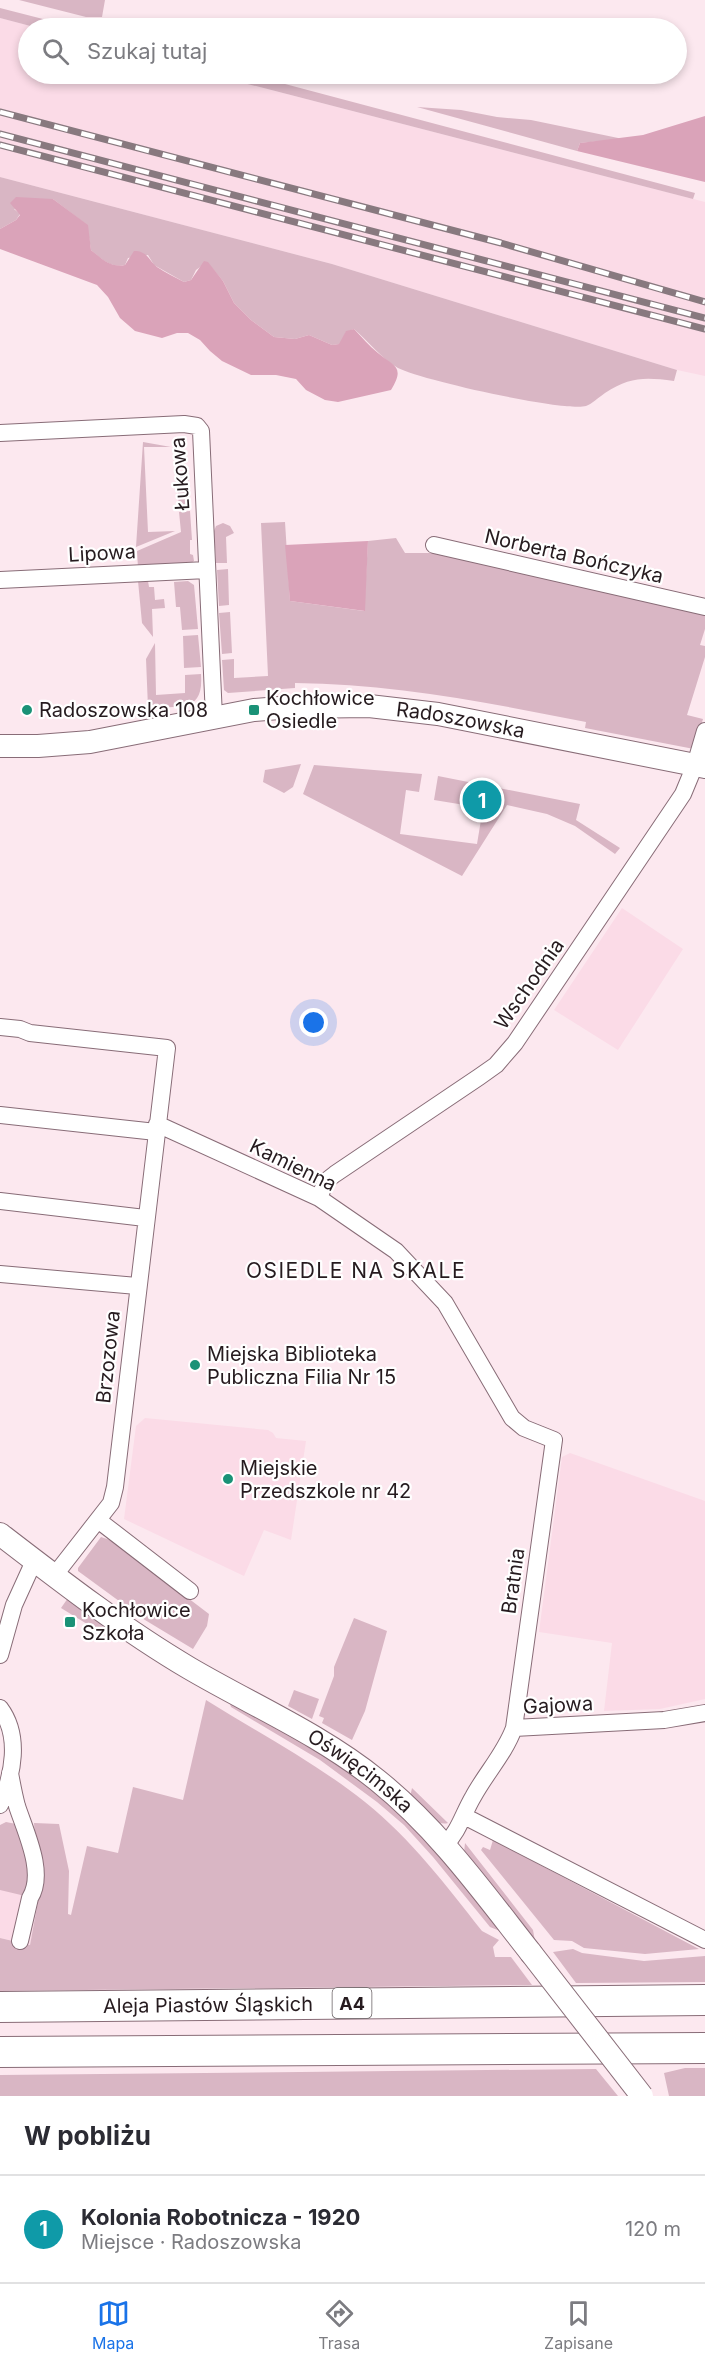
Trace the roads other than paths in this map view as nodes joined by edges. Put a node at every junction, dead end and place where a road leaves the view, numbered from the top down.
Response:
1 (0, 433) edge
2 (434, 545) dead end
3 (207, 570) junction
4 (0, 580) edge
5 (705, 607) edge
6 (214, 717) junction
7 (705, 731) edge
8 (0, 746) edge
9 (700, 766) edge
10 (0, 1027) edge
11 (0, 1115) edge
12 (156, 1128) junction
13 (319, 1198) junction
14 (0, 1201) edge
15 (145, 1218) junction
16 (0, 1274) edge
17 (137, 1286) junction
18 (554, 1440) joint
19 (98, 1520) junction
20 (0, 1534) edge
21 (34, 1561) junction
22 (54, 1576) junction
23 (190, 1591) dead end
24 (7, 1604) edge
25 (0, 1655) edge
26 (0, 1708) edge
27 (705, 1713) edge
28 (514, 1728) junction
29 (10, 1773) junction
30 (0, 1805) edge
31 (464, 1816) junction
32 (445, 1845) junction
33 (705, 1940) edge
34 (20, 1941) dead end
35 (705, 2000) edge
36 (0, 2007) edge
37 (705, 2048) edge
38 (0, 2052) edge
39 (642, 2096) edge

1 - 3 street, Łukowa
2 - 5 street, Norberta Bończyka
3 - 4 street, Lipowa
3 - 6 street, Łukowa
6 - 8 street, Radoszowska
6 - 9 street, Radoszowska
7 - 9 street, Wschodnia
9 - 13 street, Wschodnia
10 - 12 street
11 - 12 street, Kamienna
12 - 13 street, Kamienna
12 - 15 street, Brzozowa
13 - 18 street, Kamienna
14 - 15 street
15 - 17 street, Brzozowa
16 - 17 street
17 - 19 street, Brzozowa
18 - 28 street, Bratnia
19 - 22 street, Brzozowa
19 - 23 street
20 - 21 street, Oświęcimska
21 - 22 street, Oświęcimska
21 - 24 street
22 - 32 street, Oświęcimska
24 - 25 street
26 - 29 street
27 - 28 street, Gajowa
28 - 31 street, Gajowa
29 - 30 street
29 - 34 street
31 - 32 street, Gajowa
31 - 33 street
32 - 39 street, Oświęcimska, bridge
35 - 36 highway, Aleja Piastów Śląskich / A4
37 - 38 highway

